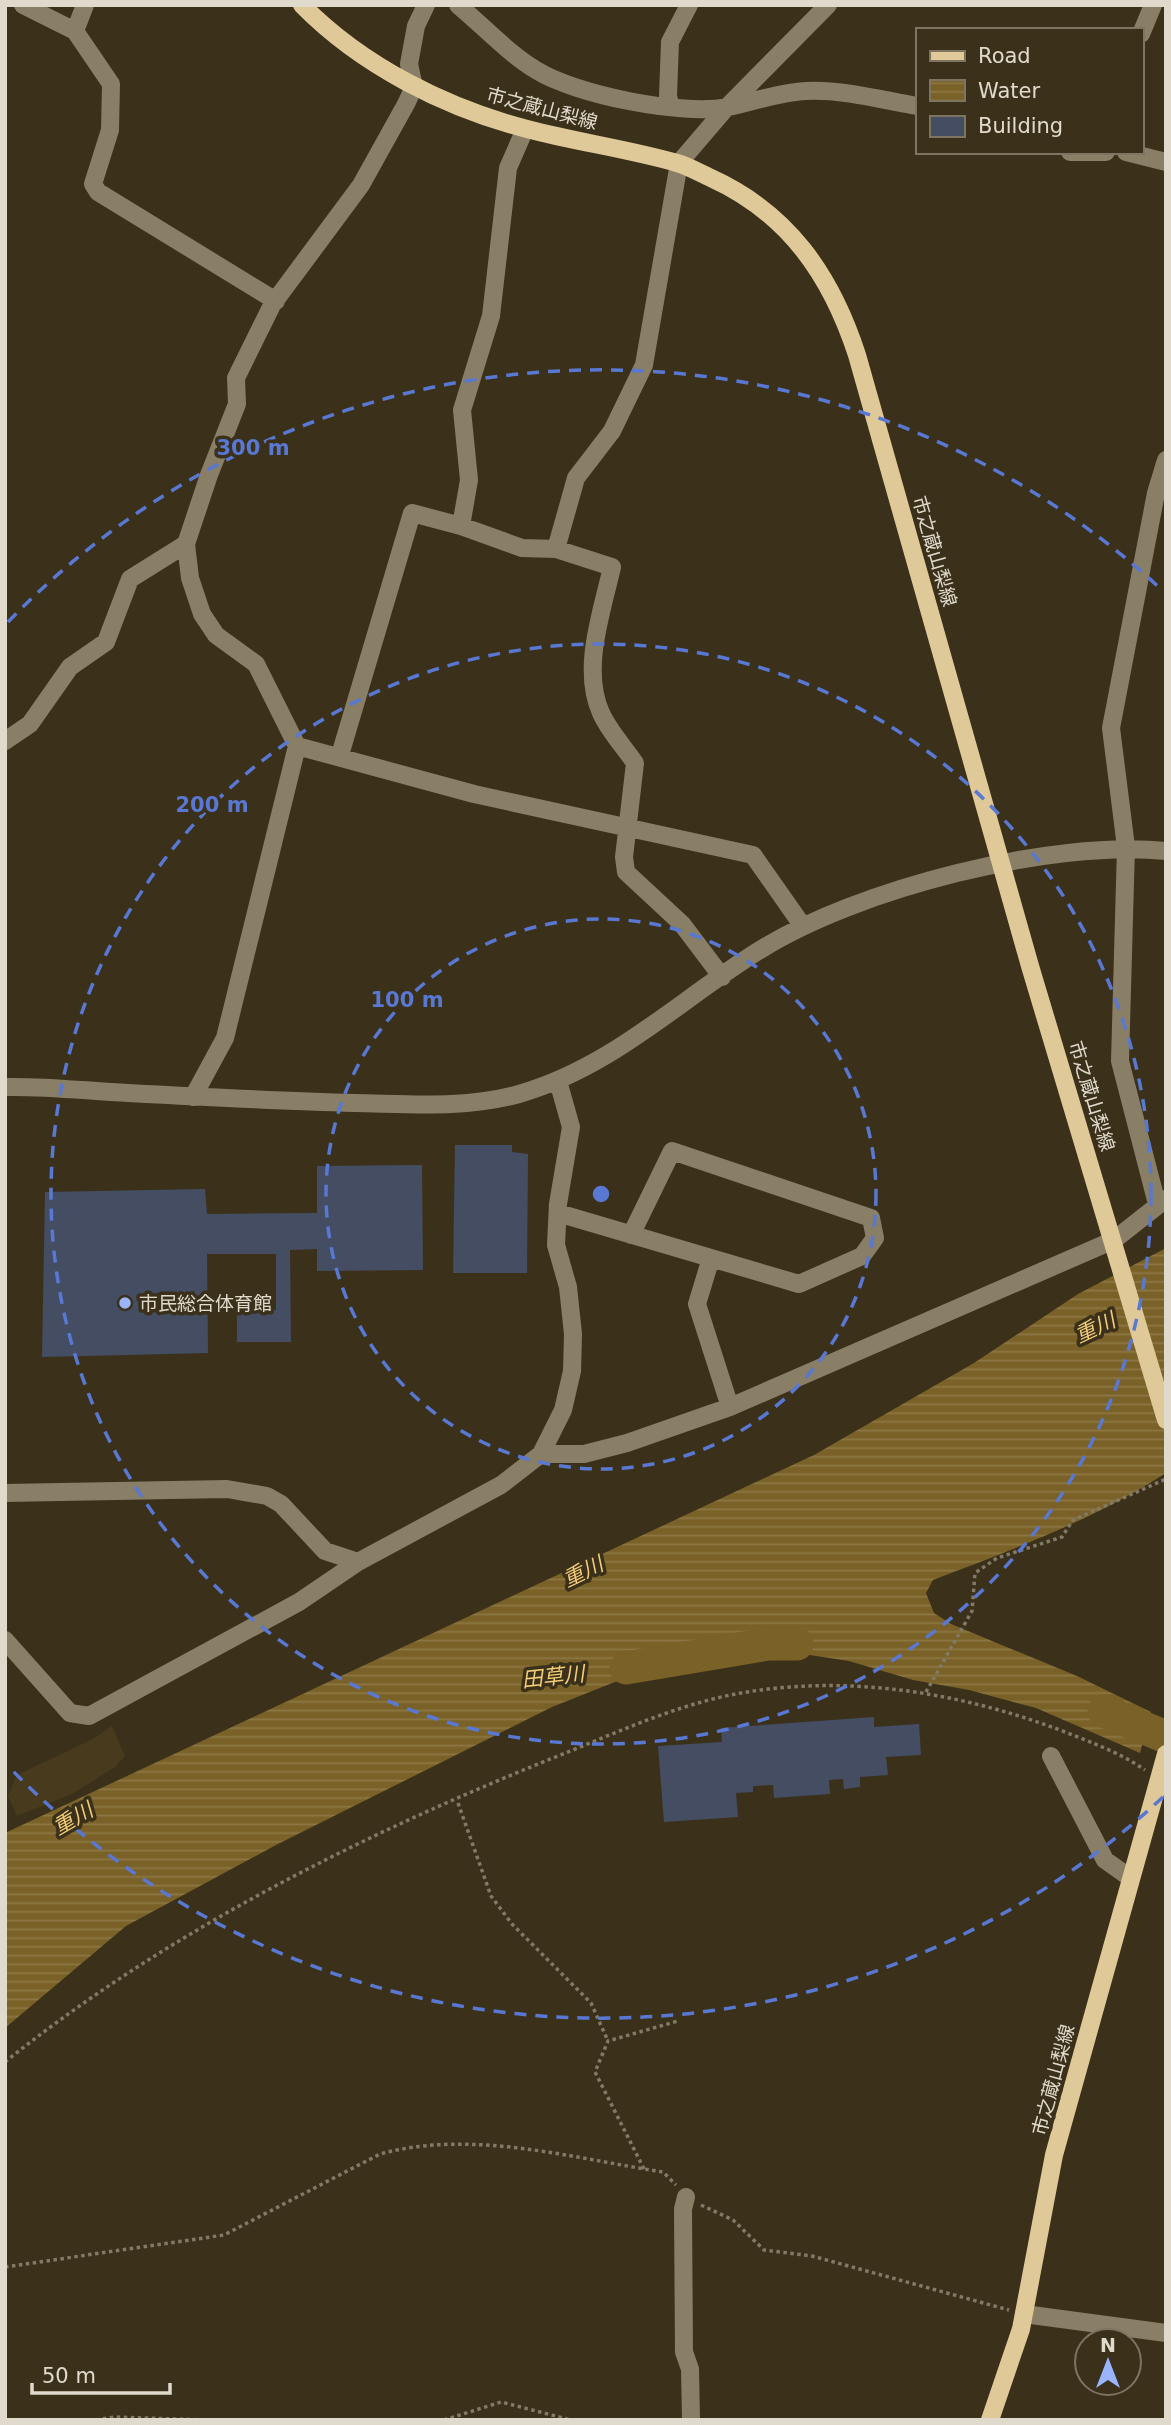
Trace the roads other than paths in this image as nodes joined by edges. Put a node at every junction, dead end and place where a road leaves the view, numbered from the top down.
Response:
1 (23, 5) edge
2 (85, 5) edge
3 (302, 5) edge
4 (426, 5) edge
5 (458, 5) edge
6 (689, 5) edge
7 (828, 5) edge
8 (1153, 5) edge
9 (1143, 29) edge
10 (75, 32) junction
11 (414, 87) junction
12 (916, 106) edge
13 (671, 107) junction
14 (726, 108) junction
15 (525, 129) junction
16 (1134, 154) edge
17 (1166, 162) edge
18 (679, 163) junction
19 (276, 301) junction
20 (1166, 460) edge
21 (461, 526) junction
22 (186, 544) junction
23 (556, 549) junction
24 (5, 741) edge
25 (297, 746) junction
26 (340, 755) junction
27 (628, 827) junction
28 (1126, 847) junction
29 (1166, 851) edge
30 (1002, 865) junction
31 (802, 925) junction
32 (722, 977) junction
33 (558, 1082) junction
34 (5, 1087) edge
35 (193, 1097) junction
36 (1161, 1202) edge
37 (558, 1213) junction
38 (631, 1235) junction
39 (1116, 1246) junction
40 (711, 1258) junction
41 (730, 1406) junction
42 (1166, 1420) edge
43 (541, 1454) junction
44 (5, 1493) edge
45 (358, 1562) junction
46 (5, 1640) edge
47 (1166, 1754) edge
48 (1051, 1756) dead end
49 (1162, 1779) edge
50 (1129, 1877) junction
51 (686, 2197) road end
52 (1024, 2314) junction
53 (1166, 2333) edge
54 (691, 2420) edge
55 (990, 2420) edge

1 - 10 street
2 - 10 street
3 - 11 main road, 市之蔵山梨線
4 - 11 street
5 - 13 street
6 - 13 street
7 - 14 street
8 - 9 street
10 - 19 street
11 - 15 main road, 市之蔵山梨線
11 - 19 street
12 - 14 street
13 - 14 street
14 - 18 street
15 - 18 main road, 市之蔵山梨線
15 - 21 street
16 - 17 street
18 - 23 street
18 - 30 main road, 市之蔵山梨線
19 - 22 street
20 - 28 street
21 - 23 street
21 - 26 street
22 - 24 street
22 - 25 street
23 - 27 street
25 - 26 street
25 - 35 street
26 - 27 street
27 - 31 street
27 - 32 street
28 - 29 street
28 - 30 street
28 - 36 street
30 - 31 street
30 - 39 main road, 市之蔵山梨線
31 - 32 street
32 - 33 street
33 - 35 street
33 - 37 street
34 - 35 street
36 - 39 street
37 - 38 street
37 - 43 street
38 - 40 street
38 - 40 street
39 - 41 street
39 - 42 main road, 市之蔵山梨線
40 - 41 street
41 - 43 street
43 - 45 street
44 - 45 street
45 - 46 street
47 - 49 main road, 市之蔵山梨線
48 - 50 street
49 - 50 main road, 市之蔵山梨線
50 - 52 main road, 市之蔵山梨線
51 - 54 street
52 - 53 street
52 - 55 main road, 市之蔵山梨線

